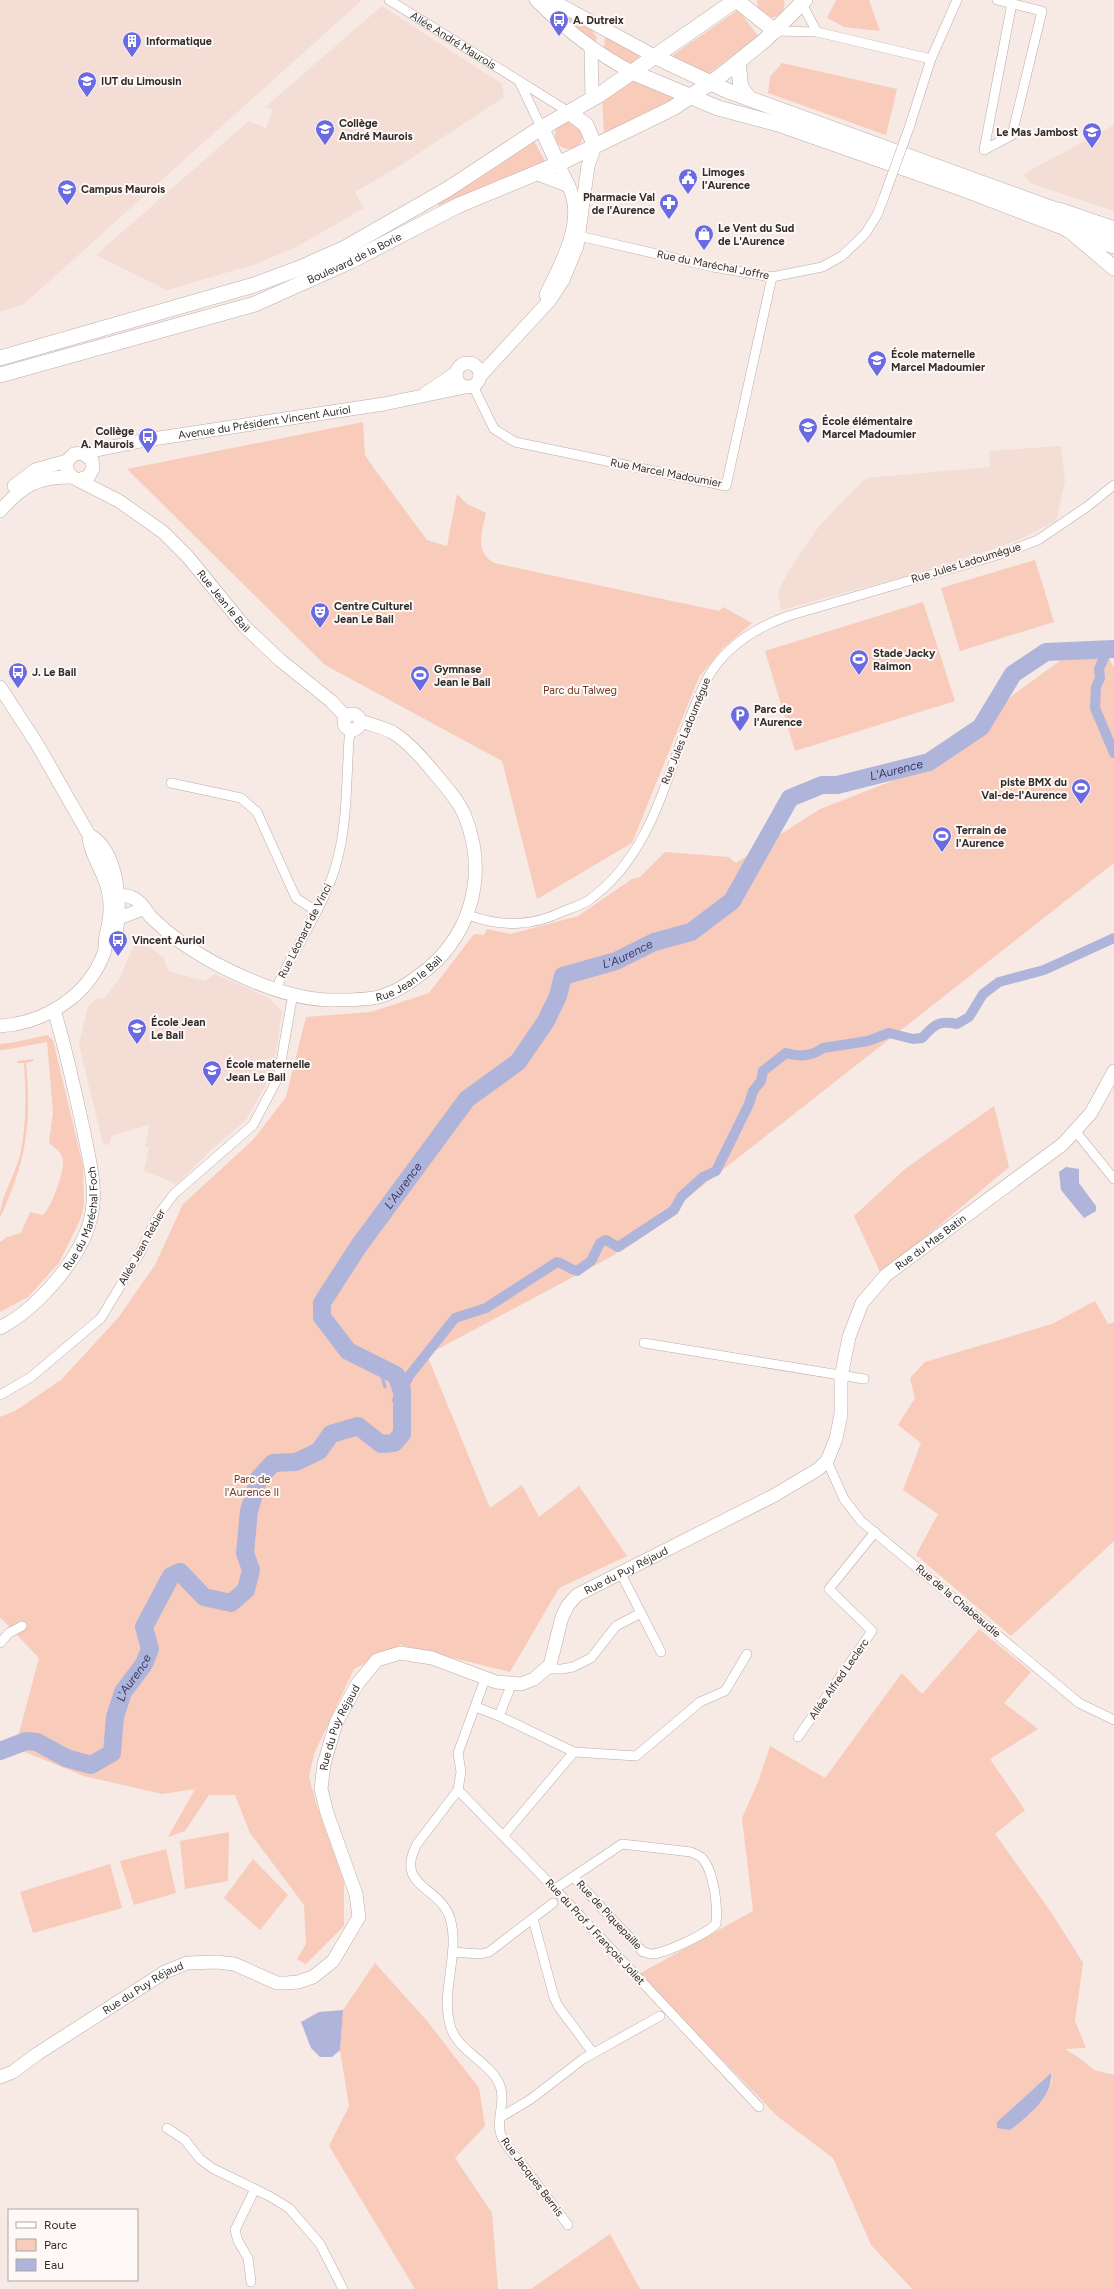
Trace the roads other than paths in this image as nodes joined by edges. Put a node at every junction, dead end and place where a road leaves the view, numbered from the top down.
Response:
1 (389, 0) edge
2 (536, 0) edge
3 (551, 0) edge
4 (736, 0) edge
5 (957, 0) edge
6 (997, 0) edge
7 (802, 1) edge
8 (1012, 3) junction
9 (775, 31) junction
10 (817, 32) junction
11 (591, 47) junction
12 (656, 57) junction
13 (931, 59) junction
14 (738, 62) junction
15 (632, 72) junction
16 (519, 81) junction
17 (710, 83) junction
18 (691, 97) junction
19 (749, 98) junction
20 (592, 99) junction
21 (569, 112) junction
22 (542, 129) junction
23 (595, 146) junction
24 (558, 164) junction
25 (535, 173) junction
26 (569, 186) junction
27 (1059, 211) joint
28 (1068, 228) junction
29 (1114, 230) edge
30 (576, 231) junction
31 (1114, 245) edge
32 (1114, 268) edge
33 (772, 277) junction
34 (511, 343) junction
35 (0, 358) edge
36 (473, 364) junction
37 (456, 372) junction
38 (0, 375) edge
39 (473, 383) junction
40 (426, 393) junction
41 (103, 450) junction
42 (82, 453) junction
43 (67, 461) junction
44 (93, 468) junction
45 (75, 479) junction
46 (1114, 485) edge
47 (98, 489) junction
48 (0, 501) edge
49 (0, 511) edge
50 (0, 687) edge
51 (356, 726) junction
52 (171, 783) dead end
53 (114, 899) junction
54 (316, 911) junction
55 (145, 913) junction
56 (468, 915) junction
57 (119, 918) junction
58 (105, 951) junction
59 (276, 989) junction
60 (293, 994) junction
61 (54, 1010) junction
62 (0, 1026) edge
63 (1114, 1071) edge
64 (1076, 1132) junction
65 (1111, 1168) edge
66 (1114, 1179) edge
67 (0, 1328) edge
68 (644, 1343) dead end
69 (842, 1377) junction
70 (864, 1379) dead end
71 (0, 1395) edge
72 (827, 1461) junction
73 (875, 1532) junction
74 (620, 1572) junction
75 (641, 1613) junction
76 (22, 1626) dead end
77 (0, 1643) edge
78 (661, 1652) dead end
79 (747, 1654) dead end
80 (546, 1669) junction
81 (485, 1679) junction
82 (510, 1685) junction
83 (476, 1707) junction
84 (499, 1716) junction
85 (1114, 1720) edge
86 (798, 1737) dead end
87 (574, 1752) junction
88 (458, 1790) junction
89 (504, 1835) junction
90 (574, 1878) junction
91 (555, 1889) junction
92 (553, 1903) dead end
93 (533, 1919) junction
94 (452, 1952) junction
95 (660, 2016) dead end
96 (593, 2053) junction
97 (0, 2077) edge
98 (759, 2107) dead end
99 (501, 2117) junction
100 (167, 2128) dead end
101 (256, 2189) junction
102 (568, 2225) dead end
103 (251, 2282) dead end
104 (343, 2289) edge

1 - 16 street, Allée André Maurois
2 - 11 street
3 - 12 street
4 - 9 main road
4 - 12 main road, Boulevard de la Borie
5 - 13 street, Rue du Maréchal Joffre
6 - 8 street
7 - 9 main road, Boulevard de la Borie
7 - 10 street
8 - 8 street
9 - 10 street
9 - 14 main road, Boulevard de la Borie
10 - 13 street
11 - 15 street
11 - 20 street
12 - 15 main road, Boulevard de la Borie
12 - 17 main road
13 - 33 street, Rue du Maréchal Joffre, bridge
14 - 17 main road, Boulevard de la Borie
14 - 19 main road
15 - 18 main road
15 - 20 main road, Boulevard de la Borie
16 - 21 street, Allée André Maurois
16 - 22 street
17 - 18 main road, Boulevard de la Borie
17 - 19 main road
18 - 23 main road, Boulevard de la Borie
18 - 28 main road
19 - 27 main road
20 - 21 main road, Boulevard de la Borie
21 - 22 main road, Boulevard de la Borie
21 - 23 main road, Allée André Maurois
22 - 24 main road
22 - 35 main road, Boulevard de la Borie
23 - 24 main road, Boulevard de la Borie
23 - 30 street
24 - 25 main road, Boulevard de la Borie
24 - 26 street
25 - 26 street
25 - 38 main road, Boulevard de la Borie
26 - 30 street
27 - 29 highway
28 - 31 highway
28 - 32 main road
30 - 33 street, Rue du Maréchal Joffre
30 - 34 street
33 - 39 street, Rue Marcel Madoumier
34 - 36 street
34 - 39 street
36 - 37 street
36 - 39 street
37 - 39 street
37 - 40 street, Avenue du Président Vincent Auriol
39 - 40 street, Avenue du Président Vincent Auriol
40 - 41 street, Avenue du Président Vincent Auriol
41 - 42 street, Avenue du Président Vincent Auriol
41 - 44 street
42 - 43 street
42 - 44 street
43 - 45 street
43 - 48 street
44 - 45 street
44 - 47 street
45 - 47 street, Rue Jean le Bail
45 - 49 street
46 - 56 street, Rue Jules Ladoumégue
47 - 51 street, Rue Jean le Bail
50 - 53 street
51 - 54 street, Rue Léonard de Vinci
51 - 56 street, Rue Jean le Bail
52 - 54 street
53 - 55 street, Rue Jean le Bail
53 - 57 street
53 - 58 street
54 - 59 street, Rue Léonard de Vinci
55 - 57 street
55 - 59 street, Rue Jean le Bail
56 - 60 street, Rue Jean le Bail
57 - 58 street
58 - 61 street
59 - 60 street, Rue Jean le Bail
60 - 71 street, Allée Jean Rebier
61 - 62 street
61 - 67 street, Rue du Maréchal Foch
63 - 64 street, Rue du Mas Batin
64 - 65 street
64 - 69 street, Rue du Mas Batin
65 - 66 street
68 - 69 street
69 - 70 street
69 - 72 street, Rue du Mas Batin
72 - 73 street, Rue de la Chabeaudie
72 - 74 street, Rue du Puy Réjaud
73 - 85 street, Rue de la Chabeaudie
73 - 86 street, Allée Alfred Leclerc
74 - 75 street
74 - 80 street, Rue du Puy Réjaud
75 - 78 street
75 - 80 street
76 - 77 street
79 - 87 street
80 - 82 street, Rue du Puy Réjaud
81 - 82 street, Rue du Puy Réjaud
81 - 83 street, Rue Jacques Bernis
81 - 97 street, Rue du Puy Réjaud
82 - 84 street
83 - 84 street
83 - 88 street, Rue Jacques Bernis
84 - 87 street
87 - 89 street
88 - 89 street, Rue du Prof J François Joliet
88 - 94 street, Rue Jacques Bernis
89 - 91 street, Rue du Prof J François Joliet
90 - 90 street, Rue de Piquepaille
90 - 91 street, Rue de Piquepaille
91 - 98 street, Rue du Prof J François Joliet
92 - 93 street
93 - 94 street
93 - 96 street
94 - 99 street, Rue Jacques Bernis
95 - 96 street
96 - 99 street
99 - 102 street, Rue Jacques Bernis
100 - 101 street
101 - 103 street
101 - 104 street

